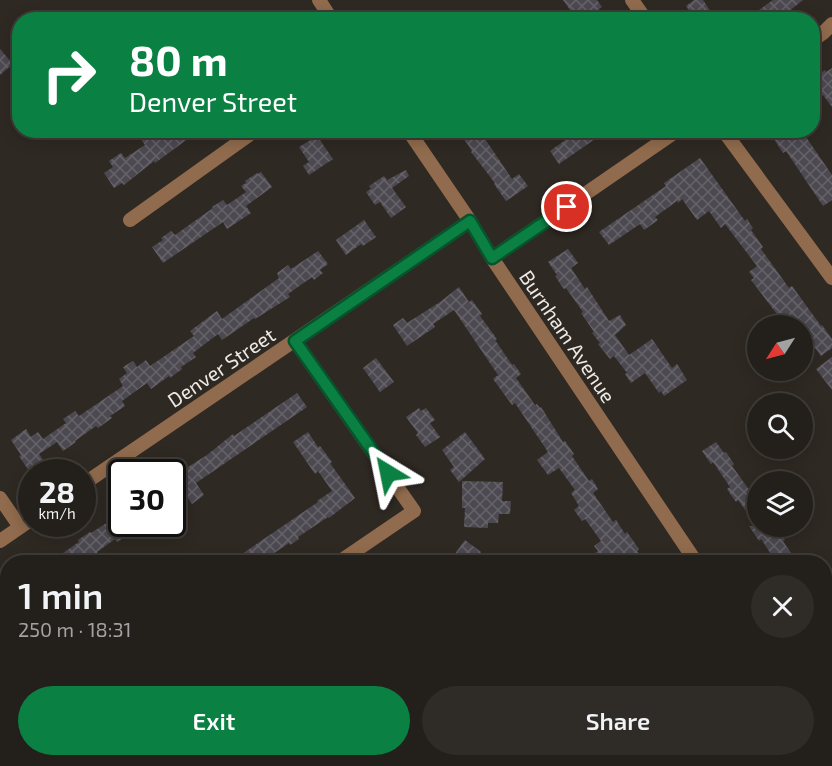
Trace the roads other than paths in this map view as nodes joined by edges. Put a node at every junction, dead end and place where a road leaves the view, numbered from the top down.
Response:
1 (832, 24) edge
2 (820, 34) edge
3 (245, 138) edge
4 (413, 138) edge
5 (666, 138) edge
6 (729, 138) edge
7 (130, 220) dead end
8 (470, 221) junction
9 (492, 258) junction
10 (832, 278) edge
11 (295, 341) junction
12 (96, 475) edge
13 (0, 498) edge
14 (18, 515) edge
15 (18, 529) edge
16 (0, 541) edge
17 (349, 555) edge
18 (691, 555) edge

1 - 2 street
3 - 7 street
4 - 8 street, Burnham Avenue
5 - 9 street
6 - 10 street
8 - 9 street, Burnham Avenue
8 - 11 street, Denver Street
9 - 18 street, Burnham Avenue
11 - 12 street, Denver Street
11 - 17 street
13 - 14 street
15 - 16 street

